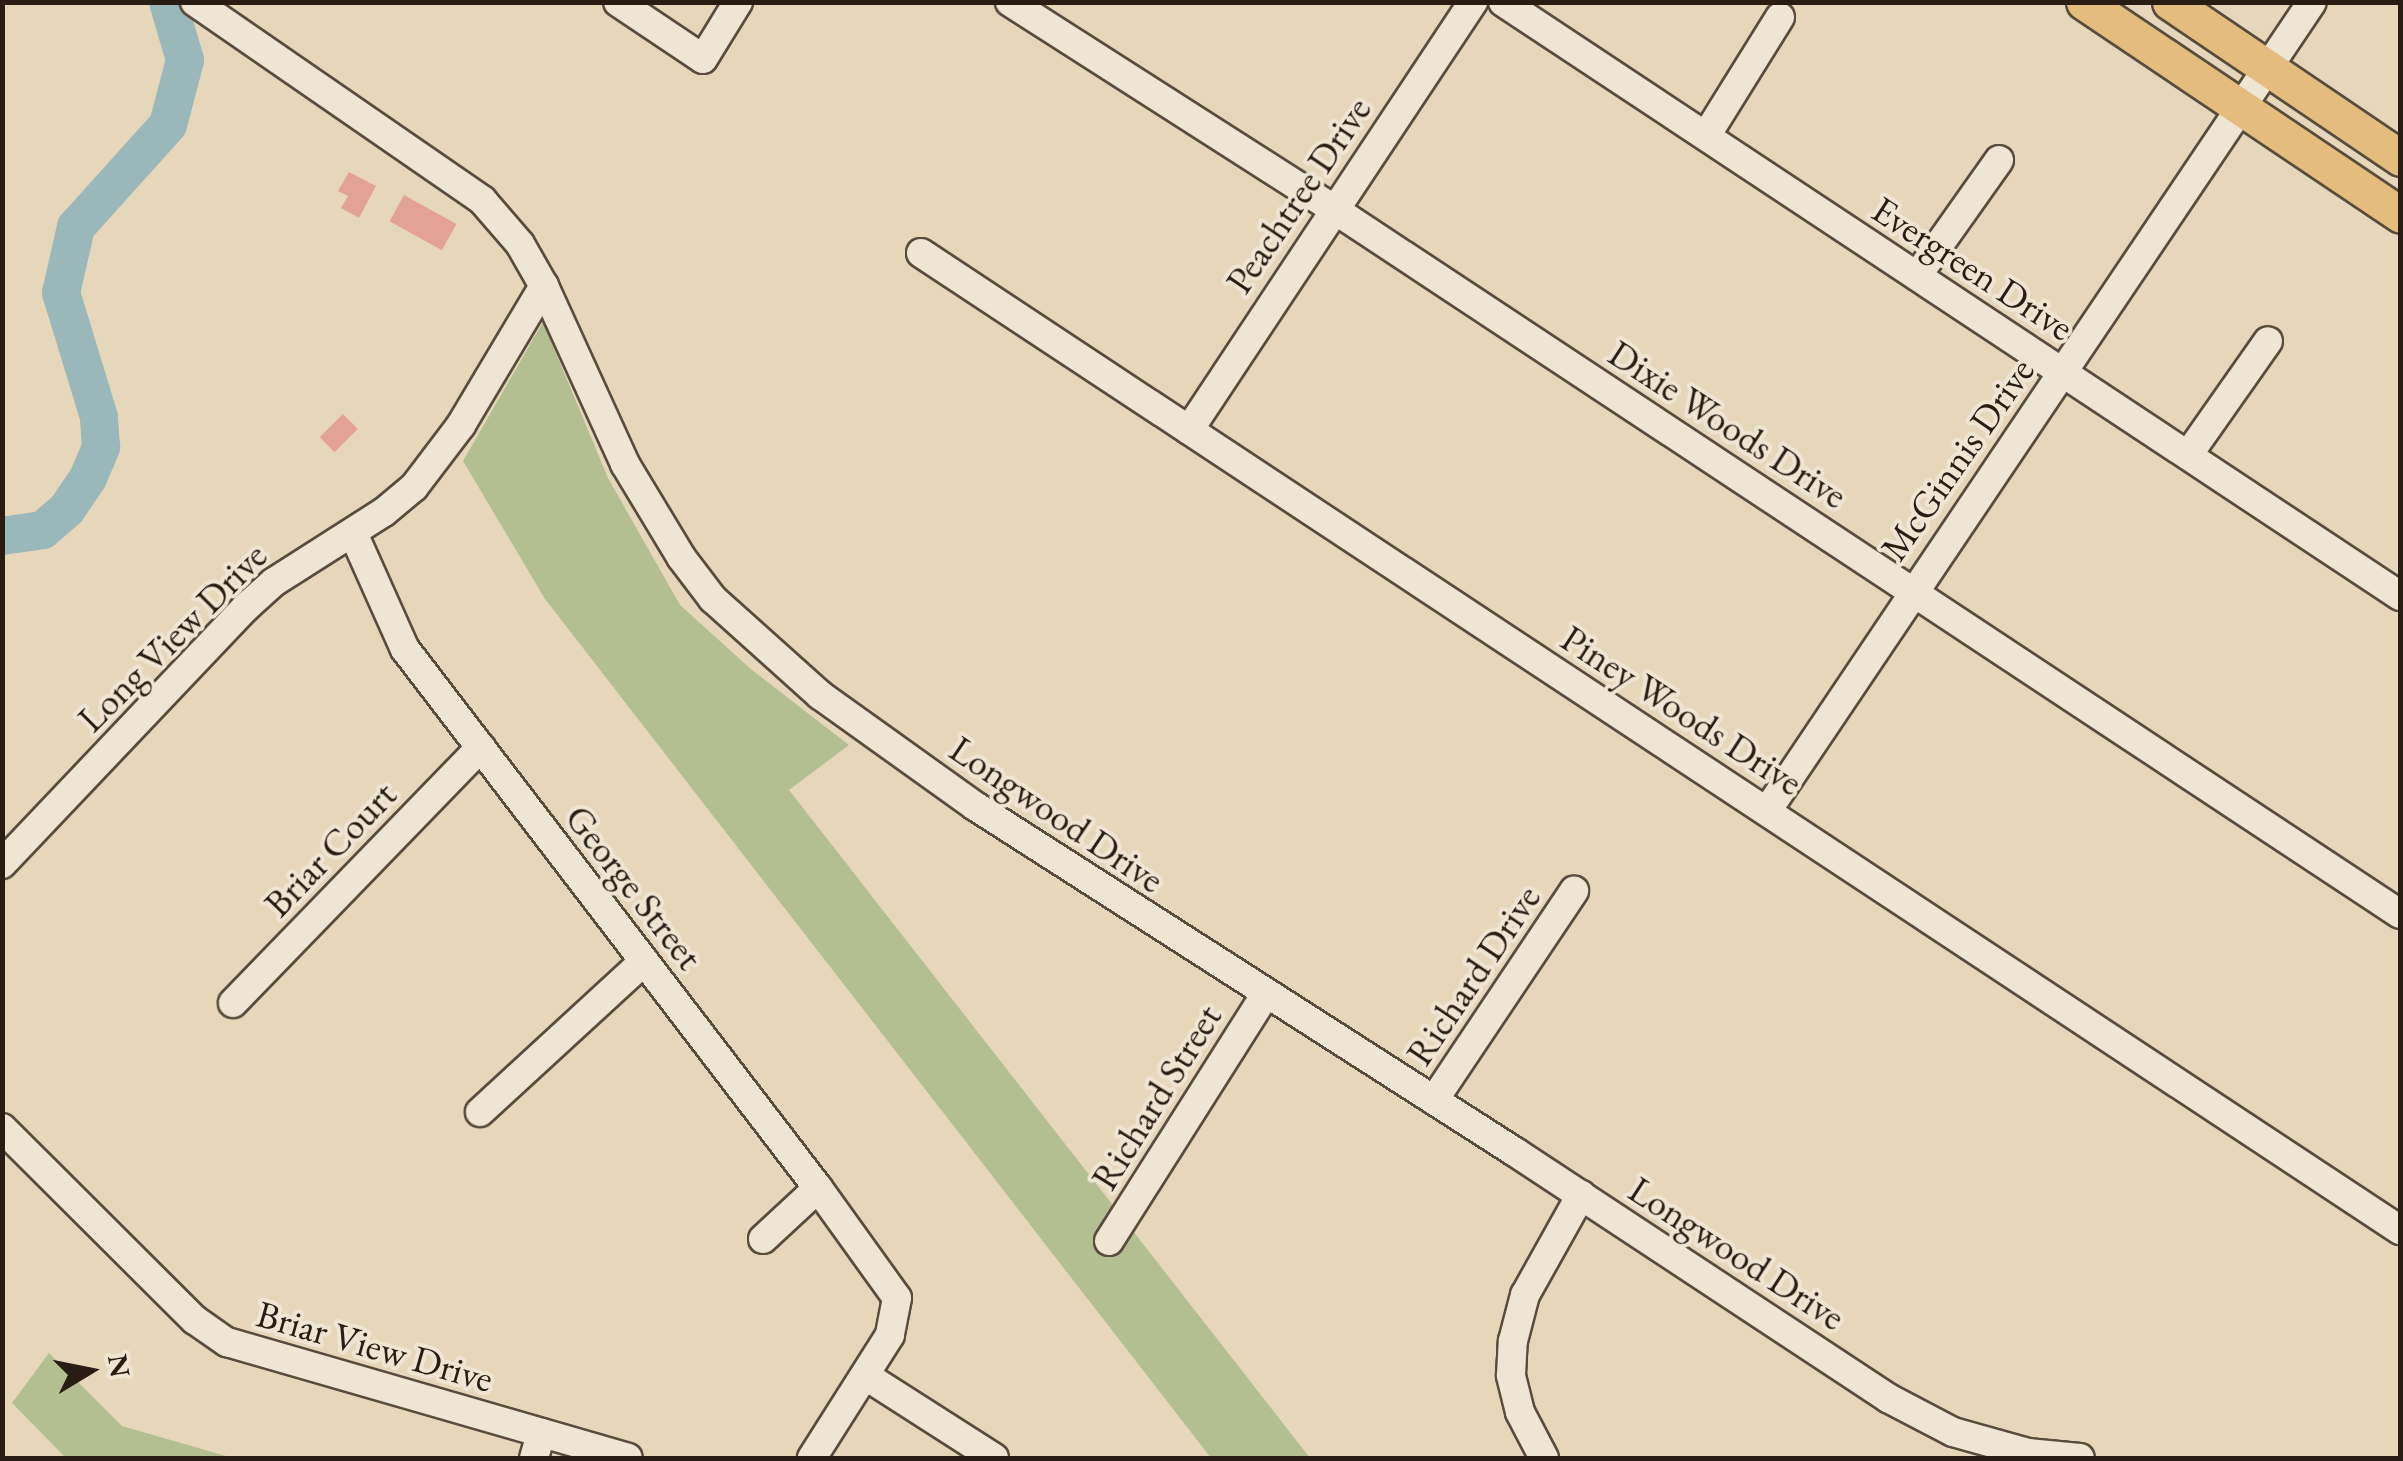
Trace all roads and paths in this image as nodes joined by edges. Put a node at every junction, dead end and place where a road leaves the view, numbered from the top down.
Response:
1 (618, 2) edge
2 (738, 2) edge
3 (1010, 2) edge
4 (1473, 2) edge
5 (1503, 2) edge
6 (2084, 2) edge
7 (2170, 2) edge
8 (2312, 2) edge
9 (206, 10) edge
10 (1780, 17) dead end
11 (2267, 68) junction
12 (2241, 106) junction
13 (1706, 136) junction
14 (2400, 158) edge
15 (2000, 160) dead end
16 (1332, 208) junction
17 (2400, 214) edge
18 (921, 253) dead end
19 (1917, 276) junction
20 (544, 286) junction
21 (2268, 341) dead end
22 (2063, 373) junction
23 (1189, 430) junction
24 (2188, 456) junction
25 (353, 533) junction
26 (1912, 590) junction
27 (2400, 596) edge
28 (481, 747) junction
29 (1767, 811) junction
30 (2, 864) edge
31 (1574, 891) dead end
32 (2400, 914) edge
33 (644, 961) junction
34 (1266, 994) junction
35 (233, 1003) dead end
36 (1434, 1100) junction
37 (480, 1112) dead end
38 (2, 1128) edge
39 (818, 1188) junction
40 (1581, 1195) junction
41 (2400, 1230) edge
42 (763, 1239) dead end
43 (1109, 1241) dead end
44 (866, 1376) junction
45 (537, 1446) edge
46 (628, 1458) edge
47 (812, 1458) edge
48 (994, 1458) edge
49 (1544, 1458) edge
50 (2080, 1458) edge

1 - 2 street
3 - 16 street, Dixie Woods Drive
4 - 16 street, Peachtree Drive
5 - 13 street, Evergreen Drive
6 - 12 main road
7 - 11 main road
8 - 11 street, McGinnis Drive
9 - 20 street, Longwood Drive
10 - 13 street
11 - 12 street, McGinnis Drive
11 - 14 main road
12 - 17 main road
12 - 22 street, McGinnis Drive
13 - 19 street, Evergreen Drive
15 - 19 street
16 - 23 street, Peachtree Drive
16 - 26 street, Dixie Woods Drive
18 - 23 street, Piney Woods Drive
19 - 22 street, Evergreen Drive
20 - 25 street, Long View Drive
20 - 34 street, Longwood Drive
21 - 24 street
22 - 24 street, Evergreen Drive
22 - 26 street, McGinnis Drive
23 - 29 street, Piney Woods Drive
24 - 27 street, Evergreen Drive
25 - 28 street, George Street
25 - 30 street, Long View Drive
26 - 29 street, McGinnis Drive
26 - 32 street, Dixie Woods Drive
28 - 33 street, George Street
28 - 35 street, Briar Court
29 - 41 street, Piney Woods Drive
31 - 36 street, Richard Drive
33 - 37 street
33 - 39 street, George Street
34 - 36 street, Longwood Drive
34 - 43 street, Richard Street
36 - 40 street, Longwood Drive
38 - 45 street, Briar View Drive
39 - 42 street
39 - 44 street, George Street
40 - 49 street
40 - 50 street, Longwood Drive
44 - 47 street
44 - 48 street
45 - 46 street, Briar View Drive

